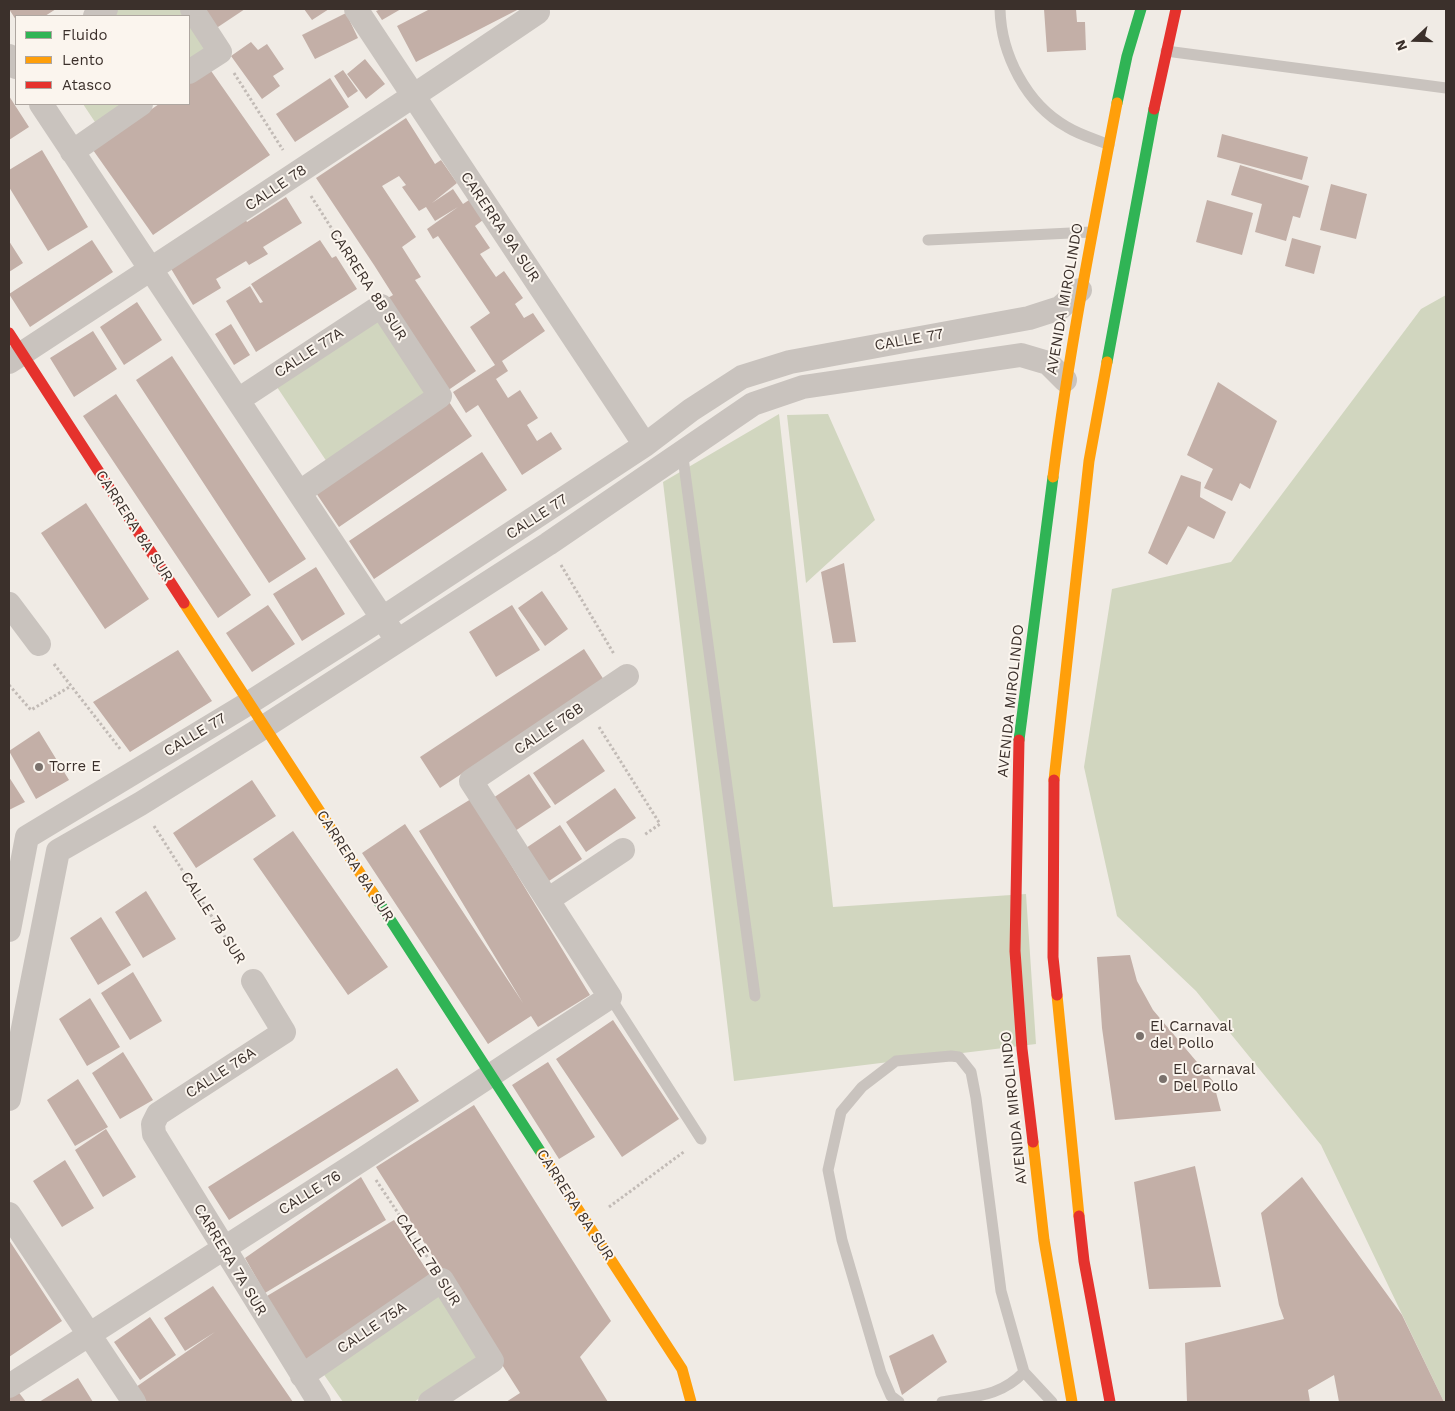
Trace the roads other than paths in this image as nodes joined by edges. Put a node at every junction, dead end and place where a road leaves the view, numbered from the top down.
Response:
1 (192, 9) edge
2 (356, 9) edge
3 (537, 9) edge
4 (1000, 9) edge
5 (1141, 9) edge
6 (1176, 9) edge
7 (1166, 51) junction
8 (190, 71) edge
9 (1446, 88) edge
10 (414, 97) junction
11 (42, 105) edge
12 (141, 105) edge
13 (1110, 146) junction
14 (72, 152) junction
15 (1091, 232) junction
16 (928, 240) dead end
17 (152, 271) junction
18 (1080, 290) junction
19 (381, 306) joint
20 (9, 333) edge
21 (15, 358) edge
22 (1066, 380) junction
23 (238, 400) junction
24 (668, 428) junction
25 (645, 445) junction
26 (682, 450) junction
27 (300, 492) junction
28 (9, 604) edge
29 (384, 617) junction
30 (397, 641) junction
31 (39, 644) road end
32 (627, 676) road end
33 (249, 703) junction
34 (264, 727) junction
35 (18, 834) edge
36 (623, 850) dead end
37 (58, 851) junction
38 (549, 898) junction
39 (9, 930) edge
40 (253, 980) road end
41 (755, 996) dead end
42 (610, 997) junction
43 (284, 1032) joint
44 (491, 1075) junction
45 (9, 1099) edge
46 (158, 1114) joint
47 (701, 1139) road end
48 (9, 1214) edge
49 (223, 1248) junction
50 (442, 1280) joint
51 (88, 1333) junction
52 (1024, 1372) junction
53 (302, 1376) junction
54 (9, 1386) edge
55 (134, 1402) edge
56 (319, 1402) edge
57 (430, 1402) edge
58 (691, 1402) edge
59 (899, 1402) edge
60 (942, 1402) edge
61 (1052, 1402) edge
62 (1072, 1402) edge
63 (1110, 1402) edge

1 - 8 street
2 - 10 street, CARERRA 9A SUR
3 - 10 street, CALLE 78
4 - 13 lane
5 - 13 main road, AVENIDA MIROLINDO
6 - 7 main road
7 - 9 lane
7 - 63 main road
10 - 17 street, CALLE 78
10 - 25 street, CARERRA 9A SUR
11 - 14 street
12 - 14 street
13 - 15 main road, AVENIDA MIROLINDO
14 - 17 street
15 - 16 lane
15 - 18 main road, AVENIDA MIROLINDO
17 - 21 street, CALLE 78
17 - 23 street
18 - 22 main road, AVENIDA MIROLINDO
18 - 24 street, CALLE 77
19 - 23 street, CALLE 77A
19 - 27 street, CARRERA 8B SUR
20 - 21 main road, CARRERA 8A SUR
21 - 33 main road, CARRERA 8A SUR
22 - 26 street, CALLE 77
22 - 62 main road, AVENIDA MIROLINDO
23 - 27 street
24 - 25 street, CALLE 77
24 - 26 street
25 - 29 street, CALLE 77
26 - 30 street, CALLE 77
26 - 41 lane
27 - 29 street
28 - 31 street
29 - 30 street
29 - 33 street, CALLE 77
30 - 34 street, CALLE 77
32 - 38 street, CALLE 76B
33 - 34 main road, CARRERA 8A SUR
33 - 35 street, CALLE 77
34 - 37 street, CALLE 77
34 - 44 main road, CARRERA 8A SUR
35 - 37 street
35 - 39 street
36 - 38 street
37 - 45 street
38 - 42 street
40 - 43 street, CALLE 7B SUR
42 - 44 street, CALLE 76
42 - 47 lane
43 - 46 street, CALLE 76A
44 - 49 street, CALLE 76
44 - 58 main road, CARRERA 8A SUR
46 - 49 street, CARRERA 7A SUR
48 - 51 street
49 - 51 street, CALLE 76
49 - 53 street, CARRERA 7A SUR
50 - 53 street, CALLE 75A
50 - 57 street, CALLE 7B SUR
51 - 54 street, CALLE 76
51 - 55 street
52 - 59 lane
52 - 60 lane
52 - 61 lane
53 - 56 street, CARRERA 7A SUR

